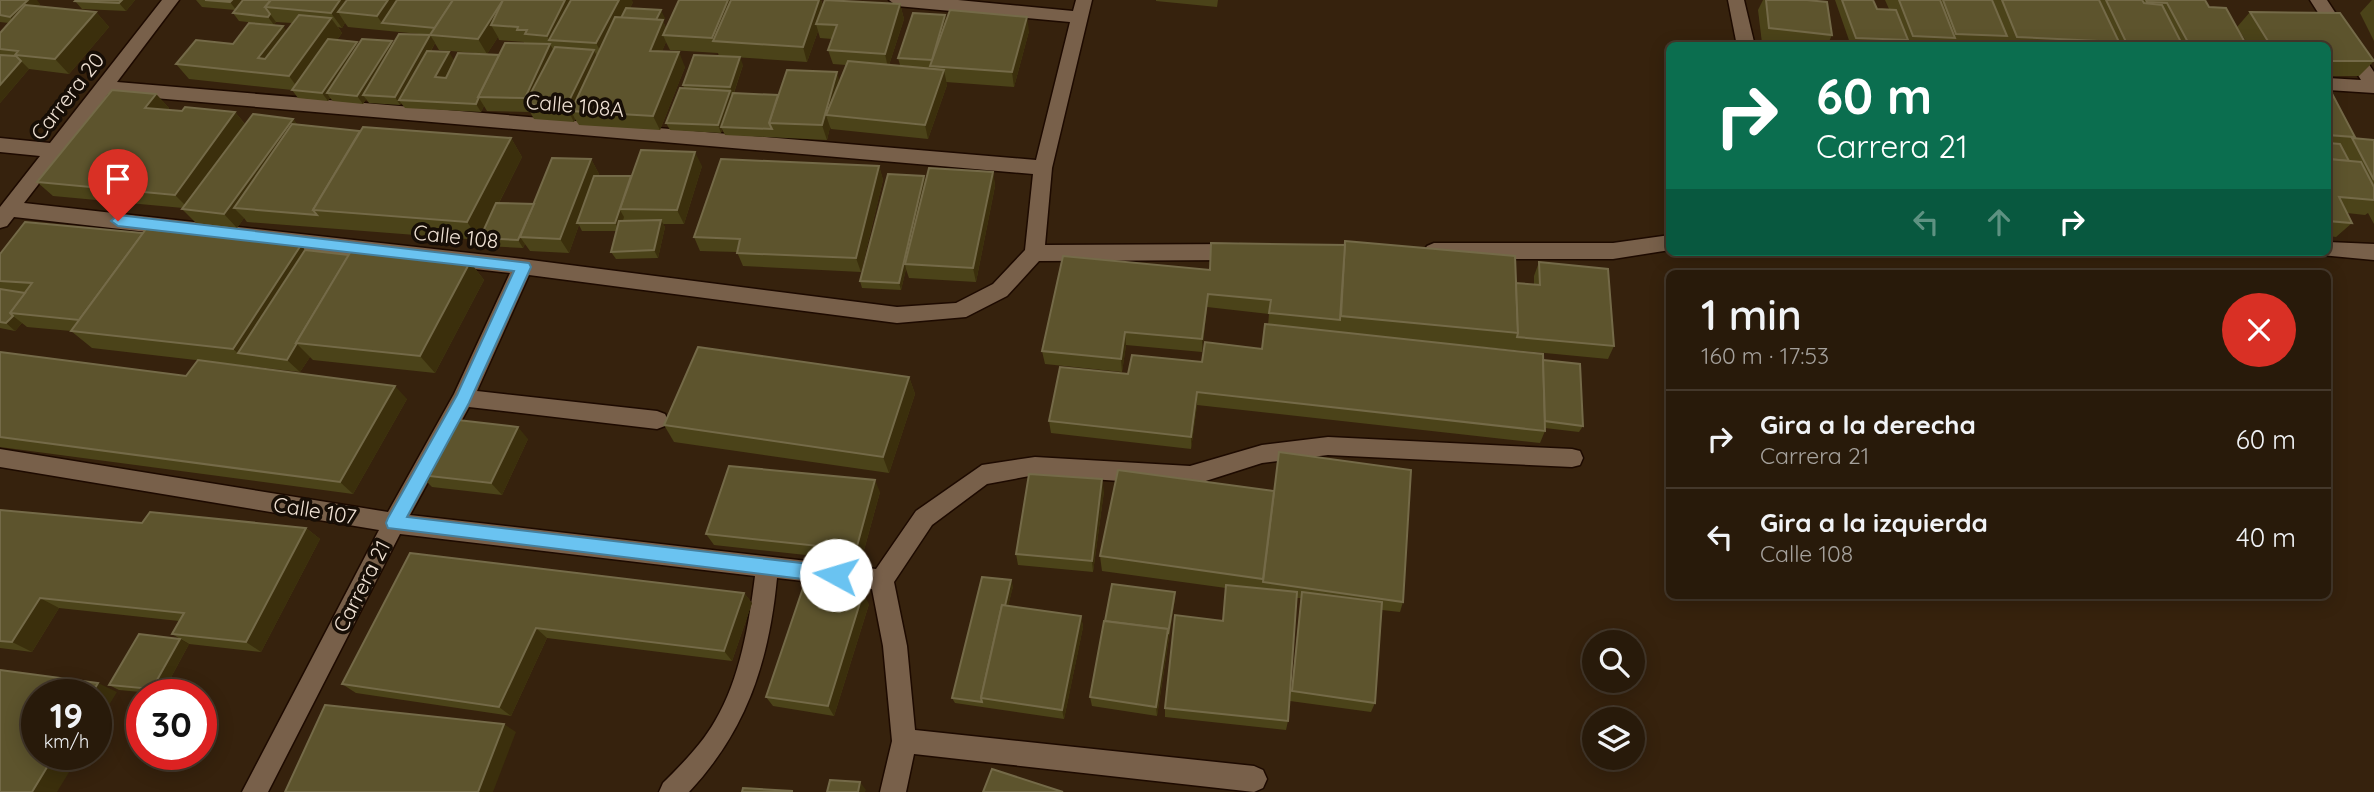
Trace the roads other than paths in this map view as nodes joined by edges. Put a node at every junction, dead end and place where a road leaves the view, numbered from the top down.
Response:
1 (171, 0) edge
2 (897, 0) edge
3 (1736, 0) edge
4 (2318, 0) edge
5 (1081, 9) edge
6 (1745, 42) edge
7 (2331, 84) edge
8 (2374, 86) edge
9 (102, 87) junction
10 (0, 145) edge
11 (53, 150) junction
12 (1044, 168) junction
13 (5, 215) edge
14 (1666, 243) edge
15 (2331, 250) edge
16 (1420, 251) edge
17 (1255, 252) edge
18 (2374, 252) edge
19 (1034, 253) junction
20 (523, 267) junction
21 (463, 398) junction
22 (657, 420) dead end
23 (0, 458) edge
24 (1572, 458) dead end
25 (394, 523) junction
26 (767, 568) junction
27 (881, 580) junction
28 (904, 741) junction
29 (1254, 779) dead end
30 (255, 792) edge
31 (672, 792) edge
32 (893, 792) edge

1 - 9 street, Carrera 20
2 - 5 street
3 - 6 street
4 - 8 street
5 - 12 street
7 - 8 street
9 - 11 street, Carrera 20
9 - 12 street, Calle 108A
10 - 11 street
11 - 13 street, Carrera 20
12 - 19 street
13 - 20 street, Calle 108
14 - 16 street
15 - 18 street
17 - 19 street
19 - 20 street, Calle 108
20 - 21 street, Carrera 21
21 - 22 street
21 - 25 street, Carrera 21
23 - 25 street, Calle 107
24 - 27 street
25 - 26 street, Calle 107
25 - 30 street, Carrera 21
26 - 27 street, Calle 107
26 - 31 street
27 - 28 street
28 - 29 street
28 - 32 street

